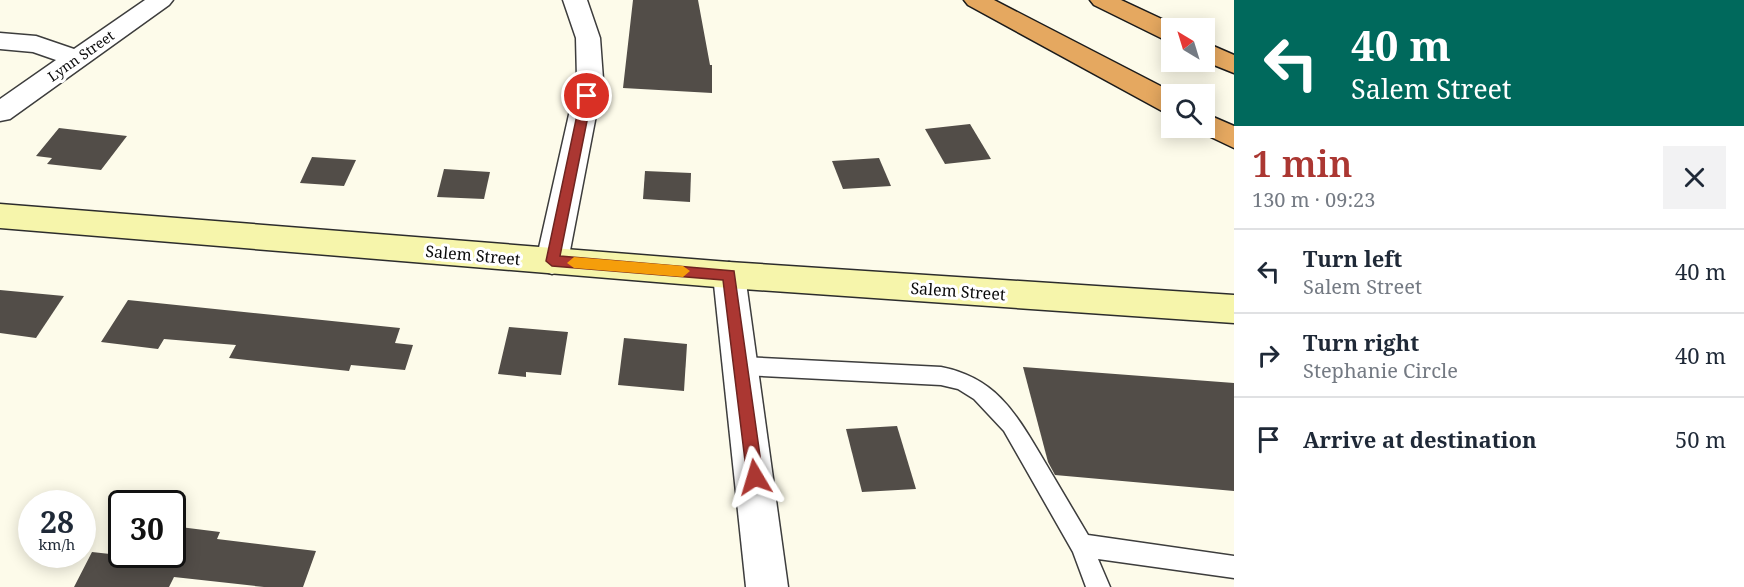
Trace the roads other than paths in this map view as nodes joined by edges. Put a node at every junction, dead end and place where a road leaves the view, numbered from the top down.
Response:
1 (161, 0) edge
2 (575, 0) edge
3 (976, 0) edge
4 (1102, 0) edge
5 (1161, 29) edge
6 (0, 40) edge
7 (1215, 56) edge
8 (77, 59) junction
9 (1234, 65) edge
10 (1161, 98) edge
11 (0, 112) edge
12 (1215, 128) edge
13 (1234, 138) edge
14 (0, 216) edge
15 (552, 261) junction
16 (729, 275) junction
17 (1234, 309) edge
18 (742, 366) junction
19 (1081, 545) junction
20 (1234, 567) edge
21 (767, 587) edge
22 (1098, 587) edge

1 - 8 street, Lynn Street
2 - 15 street
3 - 10 highway
4 - 5 highway
6 - 8 street
7 - 9 highway
8 - 11 street, Lynn Street
12 - 13 highway
14 - 15 main road, Salem Street
15 - 16 main road, Salem Street
16 - 17 main road, Salem Street
16 - 18 street
18 - 19 lane
18 - 21 street
19 - 20 lane
19 - 22 lane

